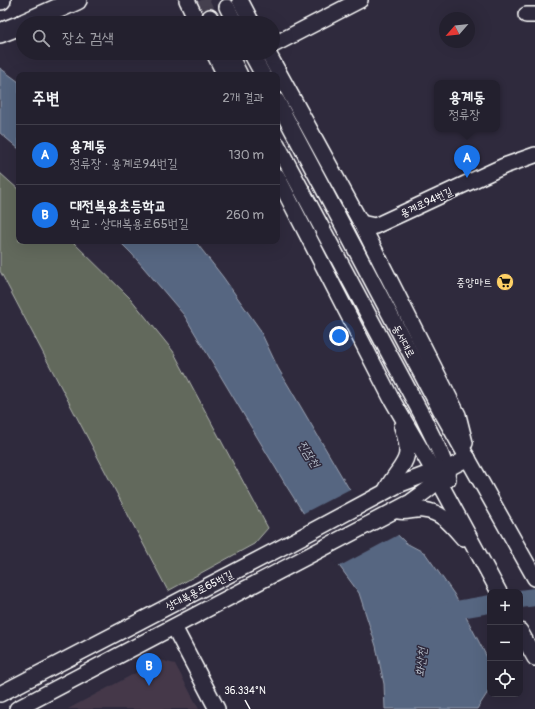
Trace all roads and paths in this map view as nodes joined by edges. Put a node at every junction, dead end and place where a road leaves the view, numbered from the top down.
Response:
1 (77, 0) edge
2 (176, 0) edge
3 (360, 0) edge
4 (234, 4) edge
5 (199, 13) edge
6 (40, 16) edge
7 (235, 16) edge
8 (245, 16) edge
9 (16, 27) edge
10 (2, 33) edge
11 (280, 42) edge
12 (217, 60) edge
13 (232, 60) edge
14 (255, 60) edge
15 (272, 60) edge
16 (221, 72) edge
17 (238, 72) edge
18 (261, 72) edge
19 (278, 72) edge
20 (280, 75) edge
21 (280, 107) edge
22 (280, 150) edge
23 (535, 155) edge
24 (280, 182) edge
25 (361, 223) junction
26 (391, 398) junction
27 (468, 458) junction
28 (440, 474) junction
29 (391, 486) junction
30 (395, 510) junction
31 (479, 555) junction
32 (535, 578) edge
33 (497, 589) edge
34 (174, 627) junction
35 (523, 636) edge
36 (535, 658) edge
37 (0, 694) edge
38 (17, 709) edge
39 (217, 709) edge

1 - 6 main road
2 - 5 street
3 - 11 street
4 - 7 street
4 - 8 street
9 - 10 main road
12 - 16 street
13 - 17 street
14 - 18 street
15 - 19 street
20 - 25 street
21 - 27 street, 동서대로
22 - 28 street, 동서대로
23 - 25 street, 용계로94번길
24 - 26 street
25 - 27 street
26 - 28 street
26 - 29 street
27 - 28 street
27 - 32 street, 동서대로
28 - 29 street, 상대복용로65번길
28 - 30 street, 상대복용로65번길
28 - 31 street, 동서대로
29 - 37 street, 상대복용로65번길
30 - 31 street
30 - 34 street, 상대복용로65번길
31 - 33 street
34 - 38 street, 상대복용로65번길
34 - 39 street
35 - 36 street

